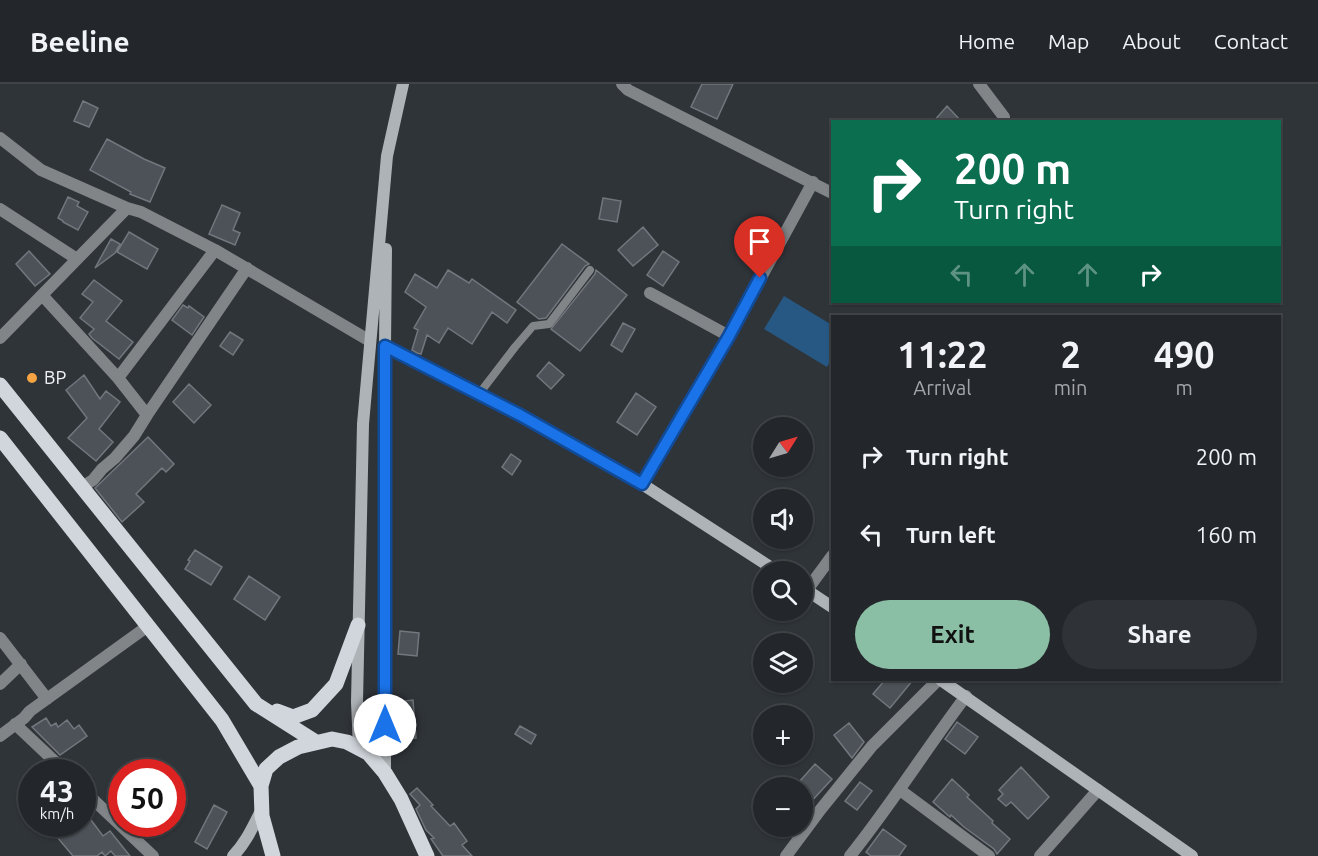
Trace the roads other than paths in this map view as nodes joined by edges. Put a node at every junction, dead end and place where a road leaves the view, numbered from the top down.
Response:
1 (403, 84) edge
2 (622, 84) edge
3 (979, 84) edge
4 (1004, 117) dead end
5 (0, 138) edge
6 (387, 156) junction
7 (813, 182) junction
8 (831, 192) edge
9 (127, 208) junction
10 (0, 209) edge
11 (215, 250) junction
12 (77, 259) junction
13 (247, 268) junction
14 (590, 270) dead end
15 (650, 293) dead end
16 (42, 295) junction
17 (729, 336) junction
18 (0, 338) edge
19 (370, 341) junction
20 (385, 346) junction
21 (118, 378) junction
22 (0, 385) edge
23 (479, 394) junction
24 (147, 415) junction
25 (0, 438) edge
26 (642, 484) junction
27 (82, 487) junction
28 (831, 557) edge
29 (761, 561) edge
30 (813, 579) edge
31 (813, 594) edge
32 (831, 606) edge
33 (358, 625) junction
34 (148, 626) junction
35 (0, 638) edge
36 (21, 664) junction
37 (938, 681) edge
38 (941, 681) edge
39 (0, 684) edge
40 (966, 696) junction
41 (47, 699) junction
42 (256, 704) junction
43 (15, 724) junction
44 (0, 736) edge
45 (316, 742) junction
46 (359, 748) junction
47 (52, 759) edge
48 (385, 773) junction
49 (261, 786) junction
50 (900, 790) junction
51 (1098, 790) junction
52 (96, 802) edge
53 (262, 809) junction
54 (153, 856) edge
55 (232, 856) edge
56 (273, 856) edge
57 (427, 856) edge
58 (786, 856) edge
59 (852, 856) edge
60 (989, 856) edge
61 (1040, 856) edge
62 (1192, 856) edge

1 - 6 main road
2 - 7 street
3 - 4 street
5 - 9 street
6 - 19 main road
6 - 20 main road
7 - 8 street
7 - 17 street
9 - 11 street
9 - 12 street
10 - 12 street
11 - 13 street
11 - 21 street
12 - 16 street
13 - 19 street
13 - 24 street
14 - 23 lane
15 - 17 street
16 - 18 street
16 - 21 street
17 - 26 street
19 - 33 main road
20 - 23 main road
20 - 48 main road
21 - 24 street
22 - 27 main road
23 - 26 main road
24 - 27 street
25 - 34 main road
26 - 29 main road
27 - 42 main road
28 - 30 street
31 - 32 main road
33 - 42 main road
33 - 46 main road
34 - 41 street
34 - 49 main road
35 - 36 street
36 - 39 street
36 - 41 street
37 - 58 street
38 - 40 main road
40 - 50 street
40 - 51 main road
41 - 43 street
42 - 45 main road
43 - 44 street
43 - 47 street
45 - 46 main road
45 - 49 main road
46 - 48 main road
48 - 57 main road
49 - 53 main road
50 - 59 street
50 - 60 street
51 - 61 street
51 - 62 main road
52 - 54 street
53 - 55 main road
53 - 56 main road

